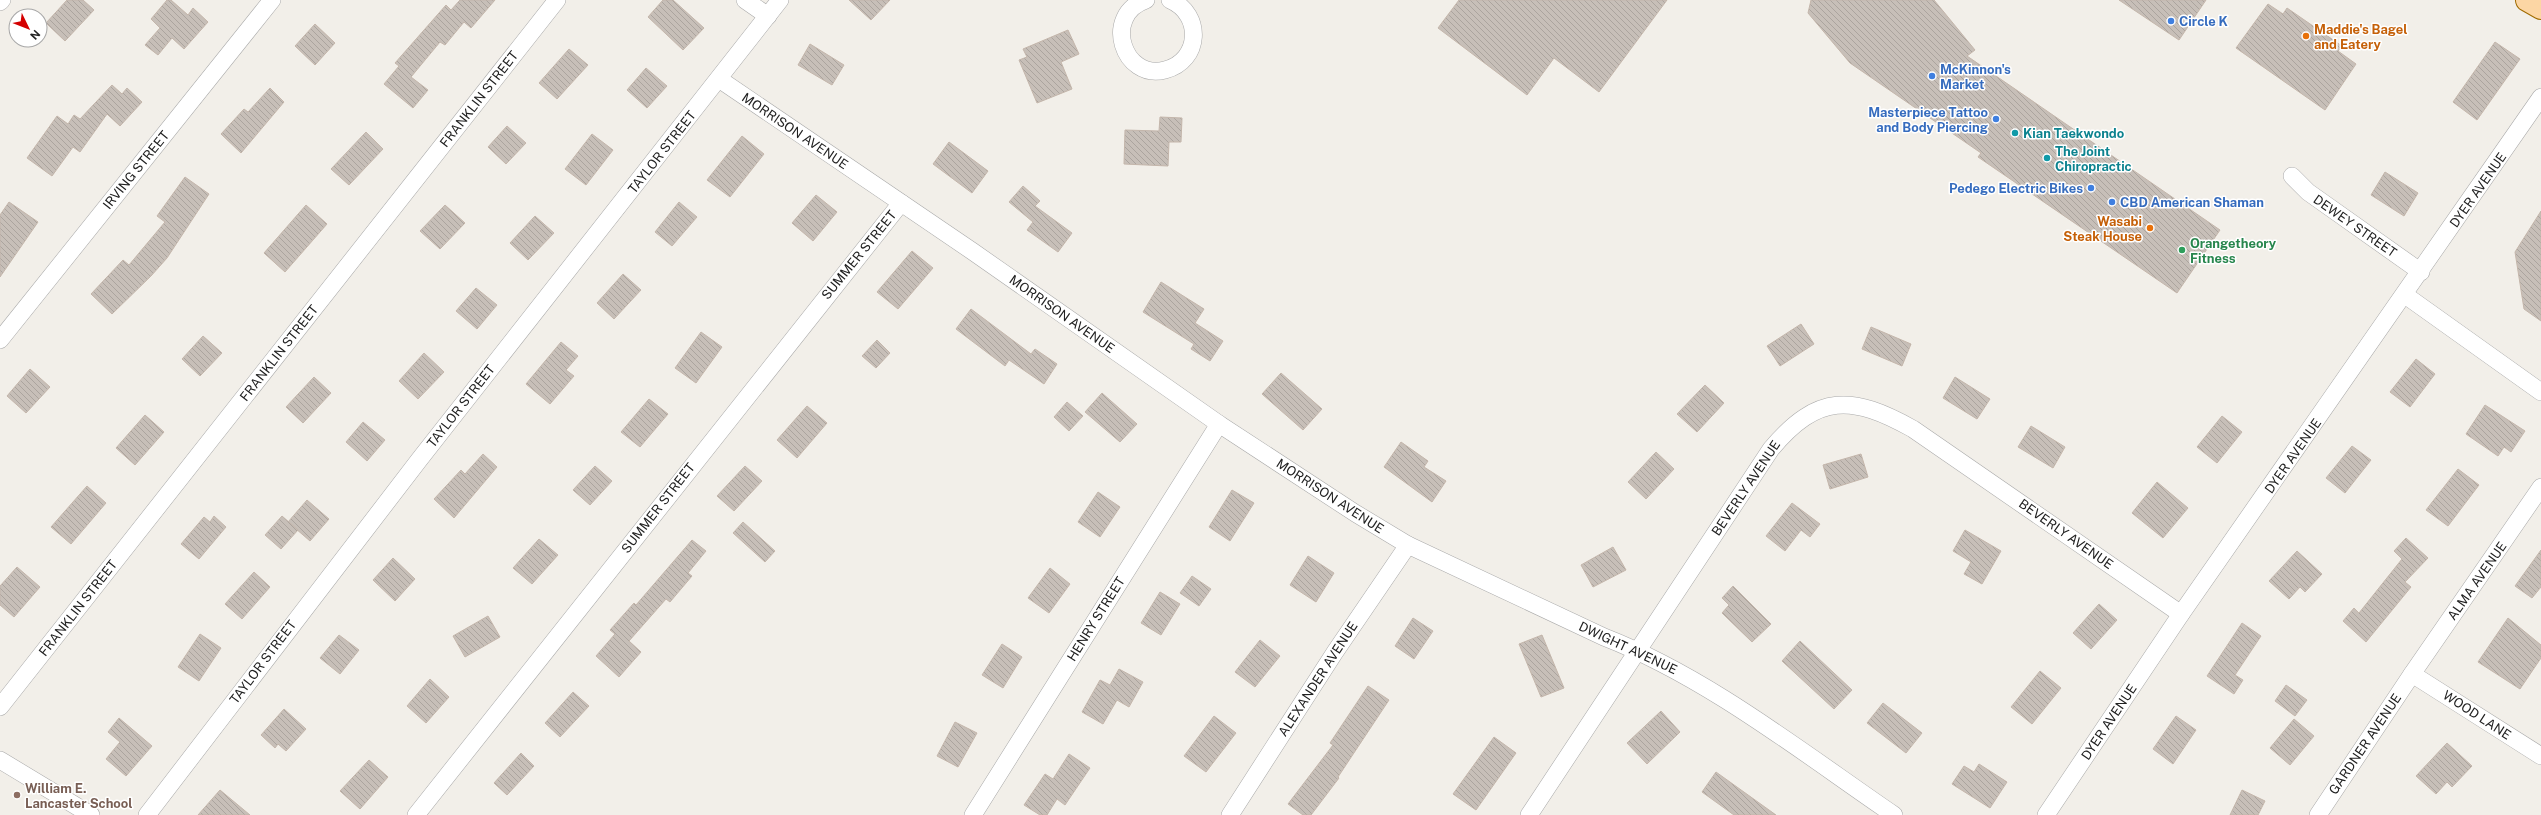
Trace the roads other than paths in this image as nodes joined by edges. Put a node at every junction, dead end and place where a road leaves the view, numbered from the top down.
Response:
1 (272, 0) edge
2 (557, 0) edge
3 (745, 0) edge
4 (780, 0) edge
5 (1146, 0) edge
6 (2527, 0) edge
7 (1175, 1) edge
8 (2541, 8) edge
9 (768, 16) junction
10 (720, 79) junction
11 (2541, 97) edge
12 (2292, 176) dead end
13 (901, 203) junction
14 (2421, 272) junction
15 (2406, 295) junction
16 (0, 340) edge
17 (2541, 392) edge
18 (1219, 424) junction
19 (2541, 487) edge
20 (1408, 545) junction
21 (2182, 614) junction
22 (1638, 650) junction
23 (2412, 674) junction
24 (0, 707) edge
25 (2541, 756) edge
26 (0, 760) edge
27 (90, 815) edge
28 (146, 815) edge
29 (416, 815) edge
30 (973, 815) edge
31 (1230, 815) edge
32 (1529, 815) edge
33 (1894, 815) edge
34 (2046, 815) edge
35 (2318, 815) edge

1 - 16 street, IRVING STREET
2 - 24 street, FRANKLIN STREET
3 - 9 street
4 - 9 street, TAYLOR STREET
5 - 7 street
6 - 8 main road
9 - 10 street, TAYLOR STREET
10 - 13 street, MORRISON AVENUE
10 - 28 street, TAYLOR STREET
11 - 14 street, DYER AVENUE
12 - 14 street, DEWEY STREET
13 - 18 street, MORRISON AVENUE
13 - 29 street, SUMMER STREET
14 - 15 street, DYER AVENUE
15 - 17 street
15 - 21 street, DYER AVENUE
18 - 20 street, MORRISON AVENUE
18 - 30 street, HENRY STREET
19 - 23 street, ALMA AVENUE
20 - 22 street, DWIGHT AVENUE
20 - 31 street, ALEXANDER AVENUE
21 - 22 street, BEVERLY AVENUE
21 - 34 street, DYER AVENUE
22 - 32 street, BEVERLY AVENUE
22 - 33 street, DWIGHT AVENUE
23 - 25 street, WOOD LANE
23 - 35 street, GARDNER AVENUE
26 - 27 street

